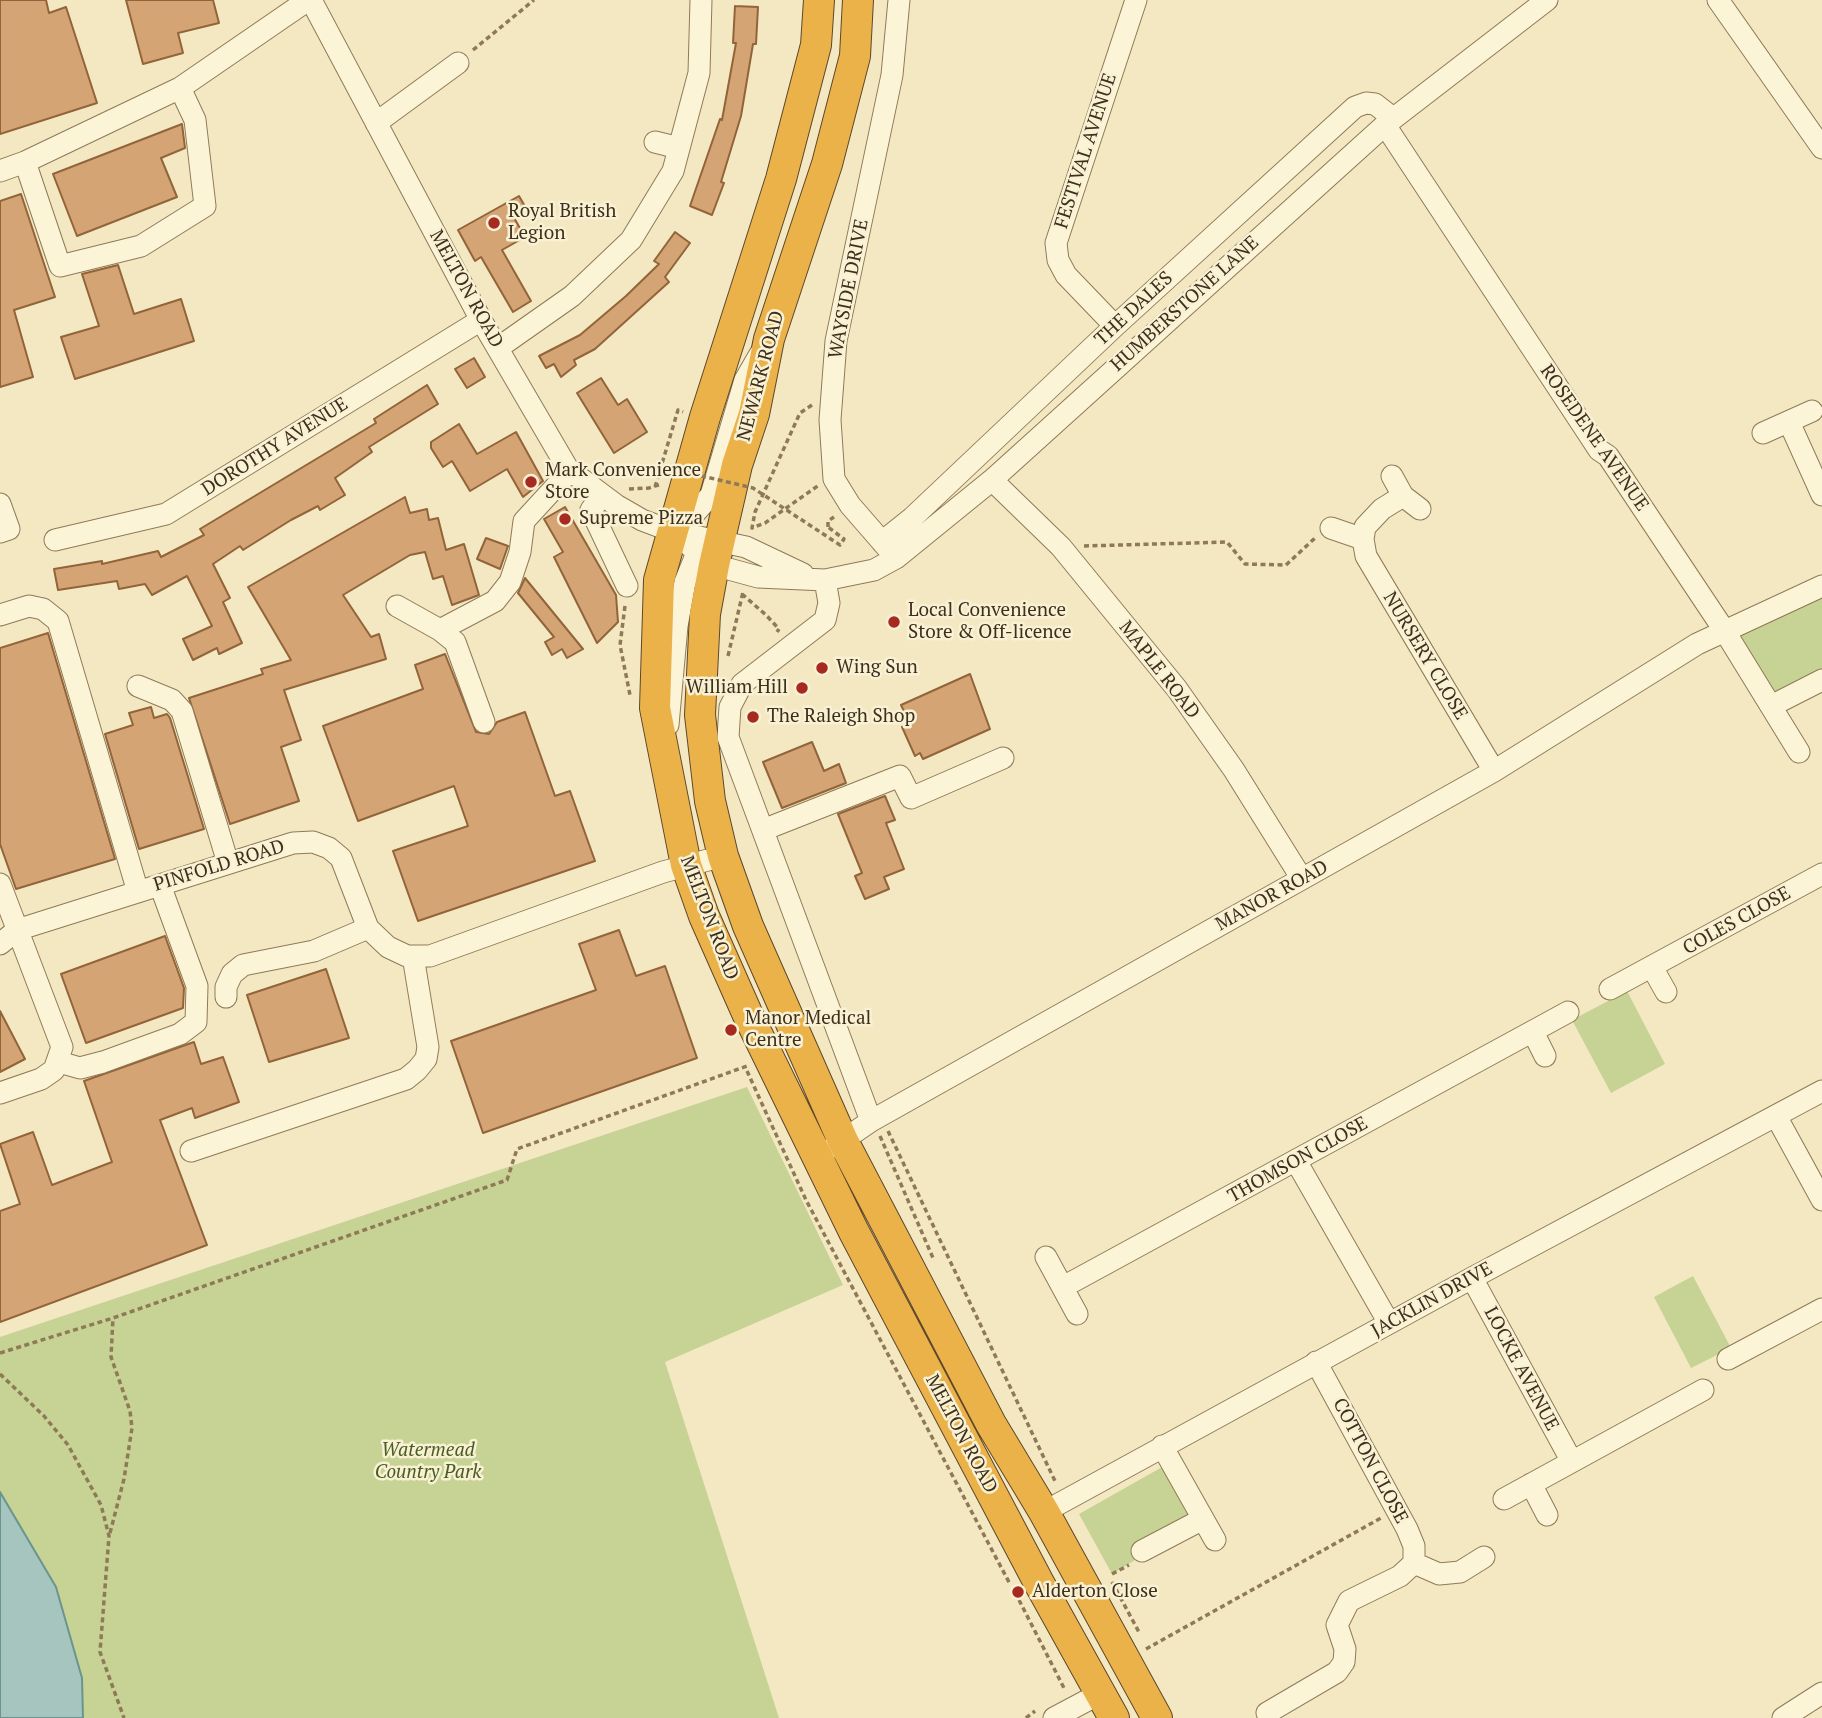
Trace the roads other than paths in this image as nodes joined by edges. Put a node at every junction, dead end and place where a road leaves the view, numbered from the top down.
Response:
1 (310, 0) edge
2 (701, 0) edge
3 (819, 0) edge
4 (858, 0) edge
5 (899, 0) edge
6 (1136, 0) edge
7 (1547, 0) edge
8 (1718, 0) edge
9 (458, 63) road end
10 (180, 88) junction
11 (1389, 121) junction
12 (376, 123) junction
13 (655, 142) dead end
14 (679, 148) junction
15 (1822, 148) edge
16 (25, 162) junction
17 (0, 171) edge
18 (481, 320) junction
19 (1115, 326) junction
20 (769, 339) junction
21 (498, 348) junction
22 (1812, 411) dead end
23 (1789, 422) junction
24 (1763, 433) dead end
25 (570, 471) junction
26 (1392, 476) dead end
27 (992, 481) junction
28 (602, 495) junction
29 (1822, 495) edge
30 (0, 504) edge
31 (1331, 528) road end
32 (671, 531) junction
33 (0, 532) edge
34 (1363, 539) junction
35 (55, 540) dead end
36 (882, 542) junction
37 (711, 553) junction
38 (896, 558) junction
39 (818, 579) junction
40 (659, 580) joint
41 (628, 586) dead end
42 (1822, 586) edge
43 (397, 606) dead end
44 (0, 615) edge
45 (440, 630) junction
46 (1724, 630) junction
47 (1822, 680) edge
48 (138, 686) dead end
49 (1771, 706) junction
50 (484, 722) dead end
51 (1799, 752) dead end
52 (664, 758) junction
53 (1003, 758) dead end
54 (703, 760) joint
55 (1494, 772) junction
56 (763, 830) junction
57 (723, 856) junction
58 (228, 863) junction
59 (686, 865) junction
60 (1822, 874) edge
61 (1302, 879) junction
62 (160, 885) junction
63 (2, 888) edge
64 (138, 892) junction
65 (368, 928) junction
66 (8, 937) edge
67 (413, 956) junction
68 (1652, 967) junction
69 (1610, 989) dead end
70 (1666, 992) dead end
71 (226, 997) dead end
72 (1568, 1012) dead end
73 (1533, 1032) junction
74 (1545, 1056) dead end
75 (59, 1062) junction
76 (1822, 1091) edge
77 (0, 1093) edge
78 (1776, 1116) junction
79 (875, 1119) junction
80 (843, 1141) junction
81 (191, 1151) dead end
82 (816, 1156) junction
83 (1296, 1161) junction
84 (1822, 1200) edge
85 (1046, 1257) dead end
86 (1472, 1278) junction
87 (1063, 1287) junction
88 (1822, 1310) edge
89 (1077, 1314) dead end
90 (1390, 1323) junction
91 (1728, 1359) dead end
92 (1316, 1362) junction
93 (1703, 1390) dead end
94 (991, 1424) junction
95 (1161, 1446) junction
96 (1571, 1460) junction
97 (1531, 1484) junction
98 (1504, 1499) dead end
99 (1055, 1506) junction
100 (1548, 1515) dead end
101 (1203, 1518) junction
102 (1009, 1526) junction
103 (1215, 1540) dead end
104 (1142, 1552) dead end
105 (1485, 1557) dead end
106 (1414, 1563) junction
107 (1822, 1693) edge
108 (1107, 1706) edge
109 (1267, 1713) dead end
110 (1055, 1718) edge
111 (1157, 1718) edge
112 (1783, 1718) edge

1 - 10 street
1 - 12 street, MELTON ROAD
2 - 14 street
3 - 32 highway, NEWARK ROAD
4 - 20 highway, NEWARK ROAD
5 - 36 street, WAYSIDE DRIVE
6 - 19 street, FESTIVAL AVENUE
7 - 11 street, HUMBERSTONE LANE
8 - 15 street
9 - 12 street
10 - 16 street
10 - 16 street
11 - 19 street, THE DALES
11 - 27 street, HUMBERSTONE LANE
11 - 46 street, ROSEDENE AVENUE
12 - 18 street, MELTON ROAD
13 - 14 street
14 - 21 street
16 - 17 street
18 - 21 street, MELTON ROAD
18 - 35 street, DOROTHY AVENUE
19 - 36 street, THE DALES
20 - 32 street
20 - 37 highway, NEWARK ROAD
21 - 25 street, MELTON ROAD
22 - 23 street
23 - 24 street
23 - 29 street
25 - 28 street, MELTON ROAD
25 - 45 street
26 - 34 street
27 - 38 street, HUMBERSTONE LANE
27 - 61 street, MAPLE ROAD
28 - 32 street, MELTON ROAD
28 - 41 street
30 - 33 street
31 - 34 street
32 - 37 street, MELTON ROAD
32 - 40 highway, NEWARK ROAD
34 - 55 street, NURSERY CLOSE
36 - 38 street
37 - 39 street
37 - 52 street
37 - 54 highway, NEWARK ROAD
38 - 39 street, HUMBERSTONE LANE
39 - 56 street
40 - 52 highway, MELTON ROAD
42 - 46 street, MANOR ROAD
43 - 45 street
44 - 64 street
45 - 50 street
46 - 49 street, ROSEDENE AVENUE
46 - 55 street, MANOR ROAD
47 - 49 street
48 - 58 street
49 - 51 street, ROSEDENE AVENUE
52 - 59 highway, MELTON ROAD
53 - 56 street
54 - 57 highway, MELTON ROAD
55 - 61 street, MANOR ROAD
56 - 79 street
57 - 59 street
57 - 80 highway, MELTON ROAD
58 - 62 street, PINFOLD ROAD
58 - 65 street, PINFOLD ROAD
59 - 67 street
59 - 82 highway, MELTON ROAD
60 - 68 street, COLES CLOSE
61 - 79 street, MANOR ROAD
62 - 64 street, PINFOLD ROAD
62 - 75 street
63 - 66 street
64 - 66 street, PINFOLD ROAD
65 - 67 street, PINFOLD ROAD
65 - 71 street
66 - 75 street
67 - 81 street
68 - 69 street, COLES CLOSE
68 - 70 street
72 - 73 street, THOMSON CLOSE
73 - 74 street
73 - 83 street, THOMSON CLOSE
75 - 77 street
76 - 78 street, JACKLIN DRIVE
78 - 84 street
78 - 86 street, JACKLIN DRIVE
79 - 80 street, MANOR ROAD
80 - 82 street
80 - 94 highway, MELTON ROAD
82 - 102 highway, MELTON ROAD
83 - 87 street, THOMSON CLOSE
83 - 90 street
85 - 87 street
86 - 90 street, JACKLIN DRIVE
86 - 96 street, LOCKE AVENUE
87 - 89 street
88 - 91 street
90 - 92 street, JACKLIN DRIVE
92 - 95 street, JACKLIN DRIVE
92 - 106 street, COTTON CLOSE
93 - 96 street
94 - 99 highway, MELTON ROAD
94 - 102 highway, MELTON ROAD
95 - 99 street, JACKLIN DRIVE
95 - 101 street
96 - 97 street
97 - 98 street
97 - 100 street
99 - 111 highway, MELTON ROAD
101 - 103 street
101 - 104 street
102 - 108 highway, MELTON ROAD
105 - 106 street
106 - 109 street
107 - 112 street
108 - 110 street

